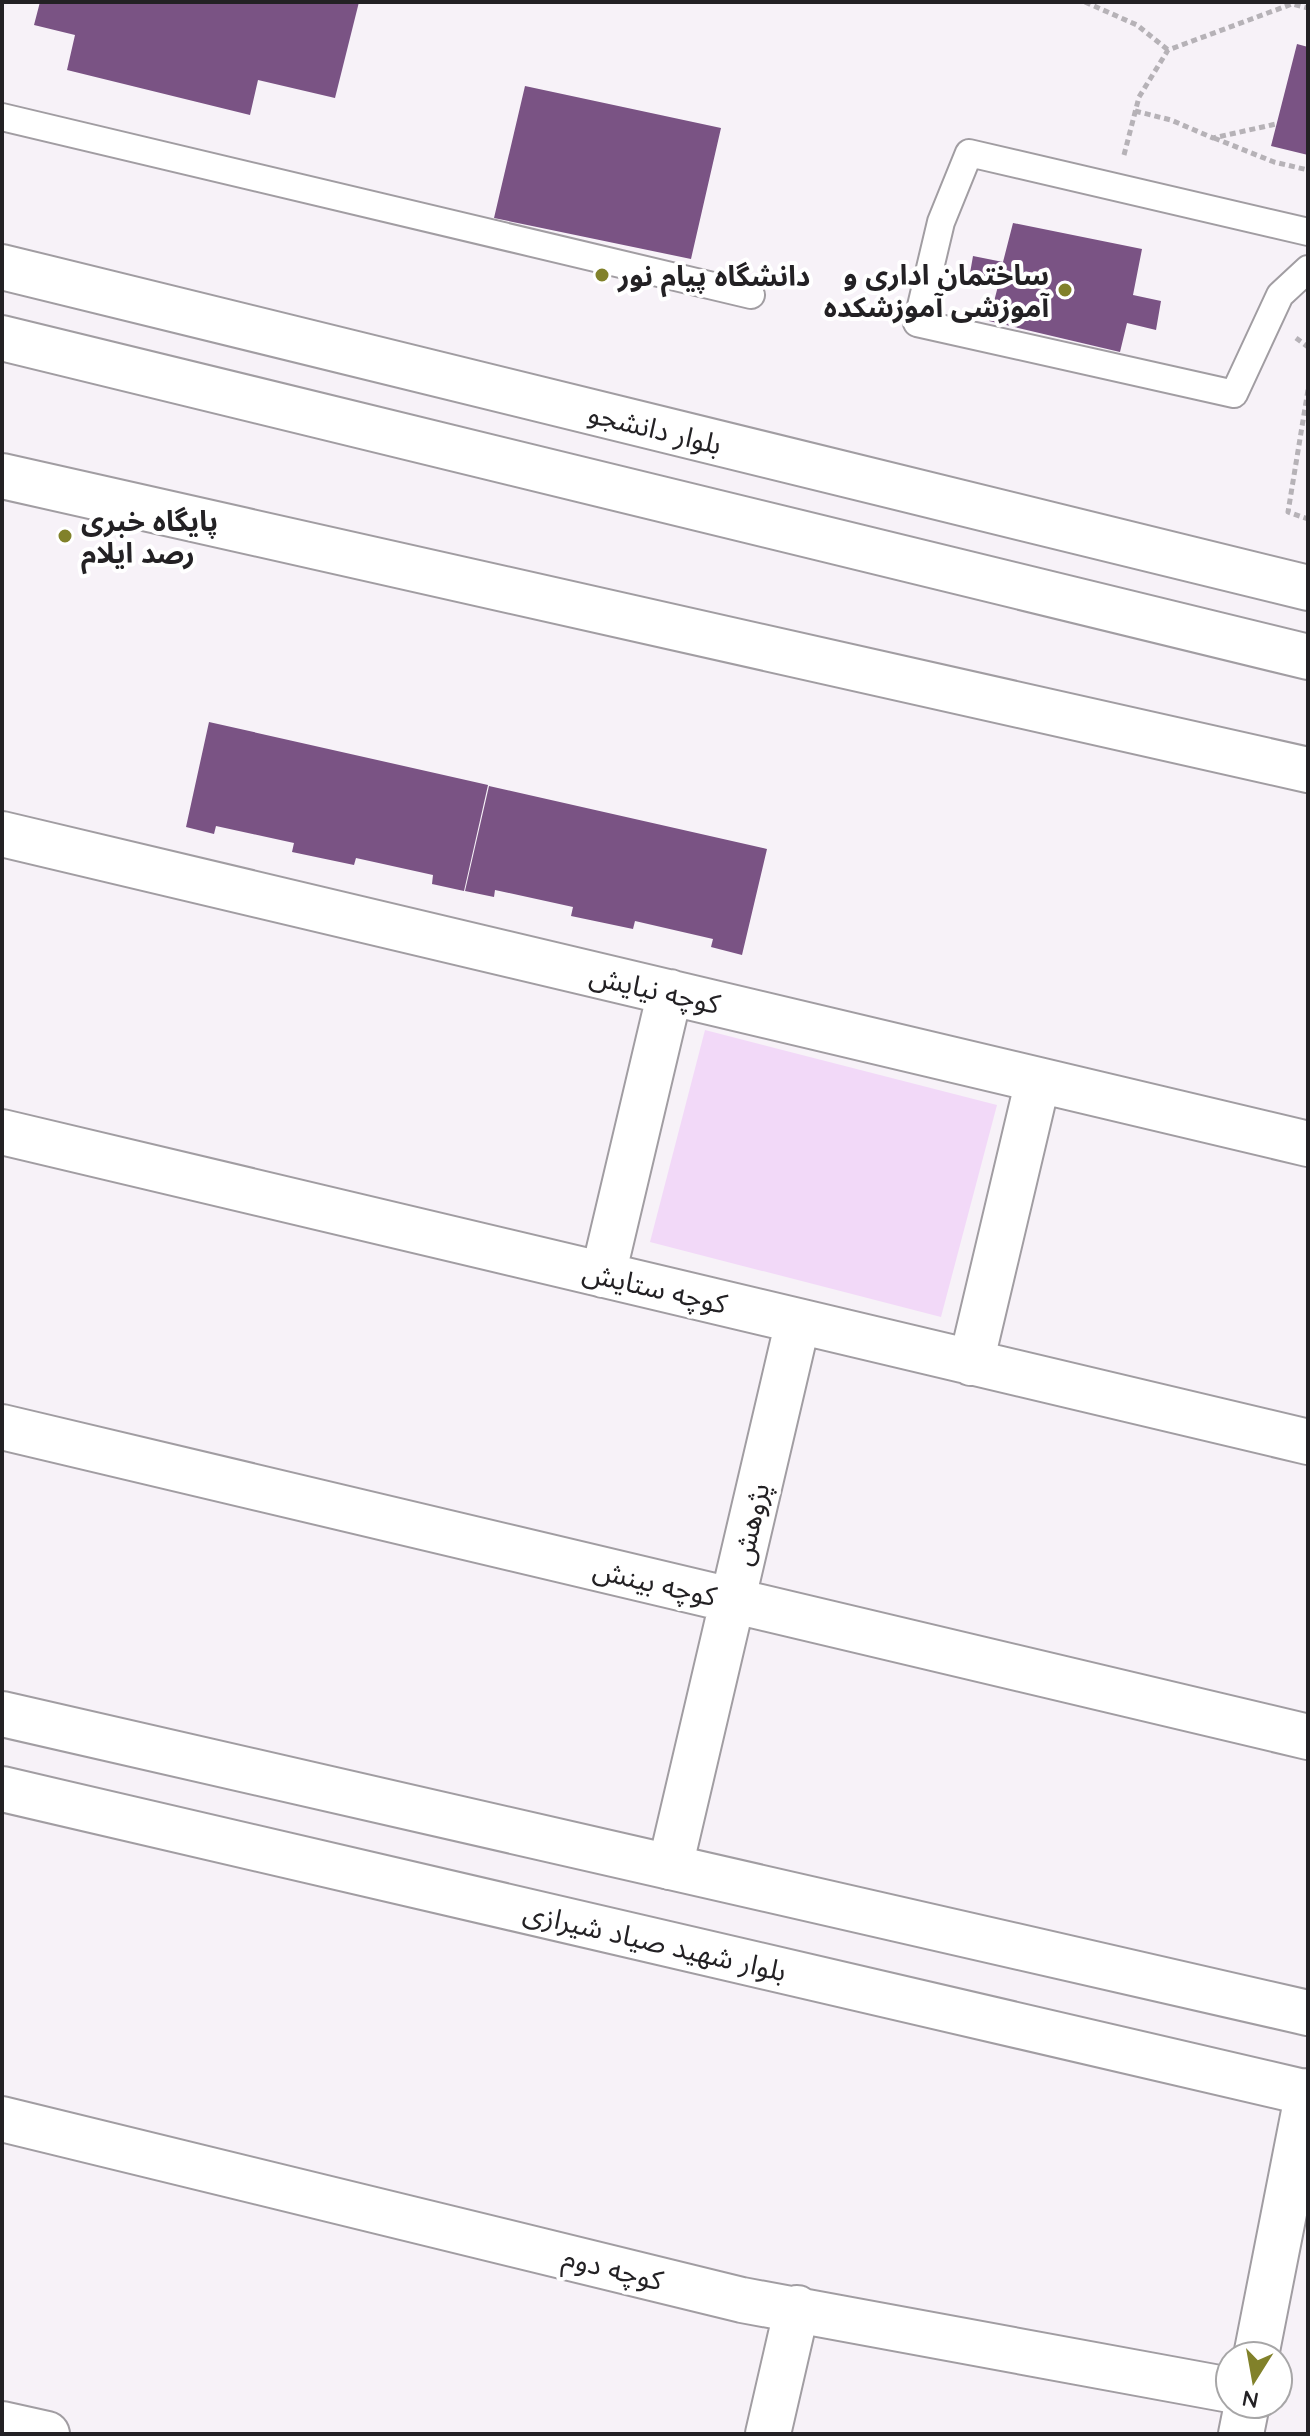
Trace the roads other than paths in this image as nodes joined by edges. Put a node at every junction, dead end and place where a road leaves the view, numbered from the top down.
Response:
1 (2, 117) edge
2 (1308, 232) edge
3 (2, 267) edge
4 (1308, 269) edge
5 (751, 295) dead end
6 (2, 338) edge
7 (2, 476) edge
8 (1308, 588) edge
9 (1308, 657) edge
10 (1308, 770) edge
11 (2, 834) edge
12 (670, 992) junction
13 (1038, 1080) junction
14 (2, 1132) edge
15 (1308, 1144) edge
16 (603, 1275) junction
17 (798, 1321) junction
18 (971, 1363) junction
19 (2, 1427) edge
20 (1308, 1442) edge
21 (732, 1601) junction
22 (2, 1714) edge
23 (1308, 1737) edge
24 (2, 1789) edge
25 (670, 1867) junction
26 (1308, 2013) edge
27 (1308, 2093) edge
28 (2, 2119) edge
29 (797, 2308) junction
30 (1259, 2340) edge
31 (1214, 2387) edge
32 (2, 2424) edge
33 (47, 2434) edge
34 (768, 2434) edge

1 - 5 lane
2 - 4 lane
3 - 8 street, بلوار دانشجو
6 - 9 street
7 - 10 street
11 - 12 street, كوچه نيايش
12 - 13 street, كوچه نيايش
12 - 16 street
13 - 15 street, كوچه نيايش
13 - 18 street
14 - 16 street, کوچه ستایش
16 - 17 street, کوچه ستایش
17 - 18 street, کوچه ستایش
17 - 21 street, پژوهش
18 - 20 street, کوچه ستایش
19 - 21 street, کوچه بینش
21 - 23 street, کوچه بینش
21 - 25 street, پژوهش
22 - 25 street
24 - 27 street, بلوار شهید صیاد شیرازی
25 - 26 street
27 - 30 street
28 - 29 street, کوچه دوم
29 - 31 street, کوچه دوم
29 - 34 street
32 - 33 street

